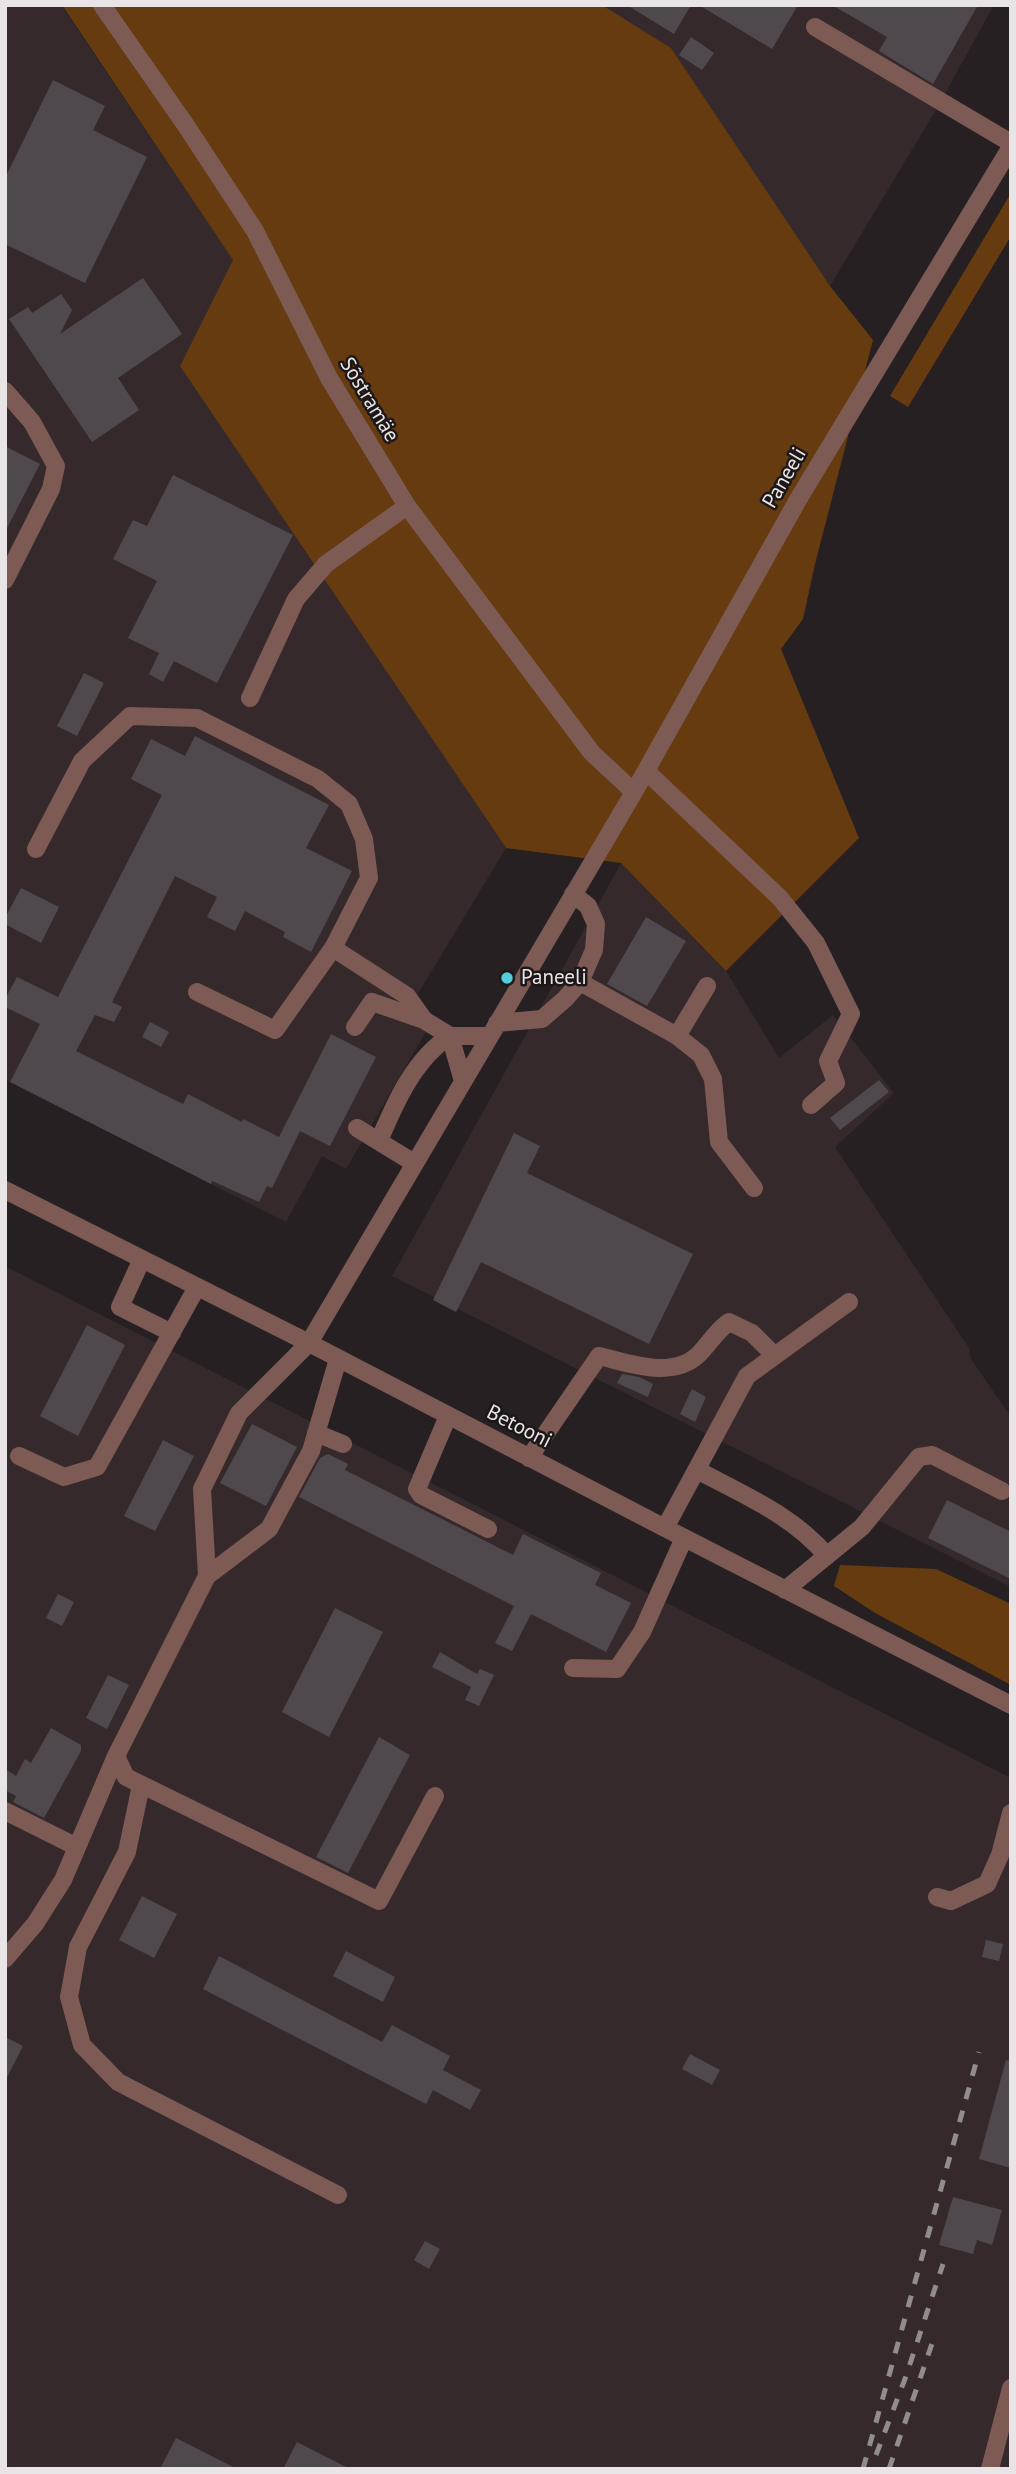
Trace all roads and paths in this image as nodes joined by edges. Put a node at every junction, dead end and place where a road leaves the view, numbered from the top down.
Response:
1 (102, 5) edge
2 (816, 27) dead end
3 (1011, 145) edge
4 (5, 391) edge
5 (407, 506) junction
6 (5, 580) edge
7 (250, 698) dead end
8 (646, 771) junction
9 (634, 792) junction
10 (36, 849) dead end
11 (573, 894) junction
12 (333, 948) junction
13 (579, 982) junction
14 (707, 986) dead end
15 (197, 992) dead end
16 (424, 1020) junction
17 (355, 1027) dead end
18 (494, 1029) junction
19 (450, 1036) junction
20 (677, 1036) junction
21 (463, 1081) junction
22 (811, 1105) dead end
23 (357, 1128) dead end
24 (379, 1141) junction
25 (414, 1163) junction
26 (754, 1188) dead end
27 (5, 1189) edge
28 (142, 1259) junction
29 (197, 1287) junction
30 (849, 1302) dead end
31 (172, 1333) junction
32 (309, 1343) junction
33 (775, 1356) junction
34 (338, 1359) junction
35 (448, 1416) junction
36 (316, 1433) junction
37 (343, 1444) dead end
38 (19, 1455) dead end
39 (528, 1458) junction
40 (697, 1470) junction
41 (1002, 1490) dead end
42 (665, 1528) junction
43 (488, 1529) dead end
44 (684, 1538) junction
45 (827, 1556) junction
46 (207, 1576) junction
47 (785, 1590) junction
48 (573, 1668) dead end
49 (1011, 1705) edge
50 (116, 1756) junction
51 (141, 1785) junction
52 (435, 1796) dead end
53 (5, 1811) edge
54 (1011, 1813) edge
55 (77, 1847) junction
56 (937, 1897) dead end
57 (5, 1959) edge
58 (338, 2196) dead end
59 (1011, 2388) edge
60 (990, 2469) edge

1 - 5 street, Sõstramäe
2 - 3 street
3 - 8 street, Paneeli
4 - 6 street
5 - 7 street
5 - 9 street, Sõstramäe
8 - 9 street, Paneeli
8 - 22 street
9 - 11 street, Paneeli
10 - 12 street
11 - 13 street
11 - 18 street, Paneeli
12 - 15 street
12 - 16 street
13 - 18 street
13 - 20 street
14 - 20 street
16 - 17 street
16 - 19 street
18 - 19 street
18 - 21 street, Paneeli
19 - 21 street
19 - 24 street
20 - 26 street
21 - 25 street, Paneeli
23 - 24 street
24 - 25 street
25 - 32 street, Paneeli
27 - 28 street, Betooni
28 - 29 street, Betooni
28 - 31 street
29 - 31 street
29 - 32 street, Betooni
30 - 33 street
31 - 38 street
32 - 34 street, Betooni
32 - 46 street, Paneeli
33 - 39 street
33 - 40 street
34 - 35 street, Betooni
34 - 36 street
35 - 39 street, Betooni
35 - 43 street
36 - 37 street
36 - 46 street
39 - 42 street, Betooni
40 - 42 street
40 - 45 street
41 - 45 street
42 - 44 street, Betooni
44 - 47 street, Betooni
44 - 48 street
45 - 47 street
46 - 50 street
47 - 49 street, Betooni
50 - 51 street
50 - 55 street
51 - 52 street
51 - 58 street
53 - 55 street
54 - 56 street
55 - 57 street
59 - 60 street

